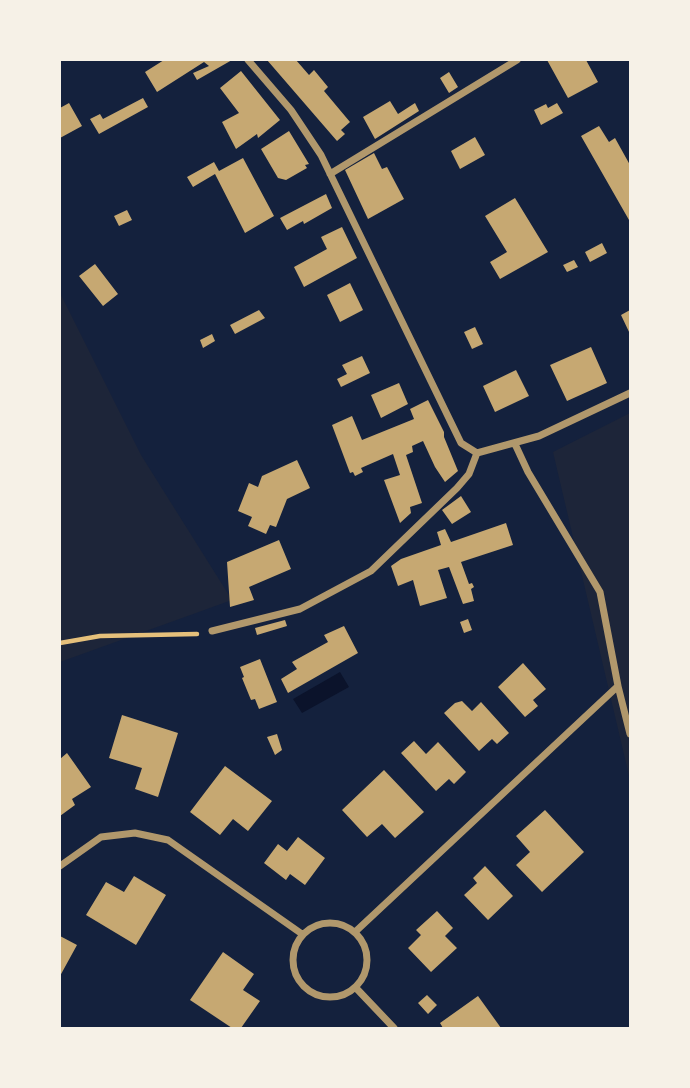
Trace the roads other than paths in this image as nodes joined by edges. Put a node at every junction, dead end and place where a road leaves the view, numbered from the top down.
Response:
1 (248, 60) edge
2 (517, 60) edge
3 (330, 174) junction
4 (631, 393) edge
5 (515, 444) junction
6 (477, 453) junction
7 (212, 631) road end
8 (618, 686) junction
9 (631, 734) edge
10 (60, 866) edge
11 (355, 932) junction
12 (302, 934) junction
13 (356, 988) junction
14 (394, 1028) edge

1 - 3 street
2 - 3 street
3 - 6 street
4 - 5 street
5 - 6 street
5 - 8 street
6 - 7 street
8 - 9 street
8 - 11 street
10 - 12 street
11 - 12 street
11 - 13 street
12 - 13 street
13 - 14 street

